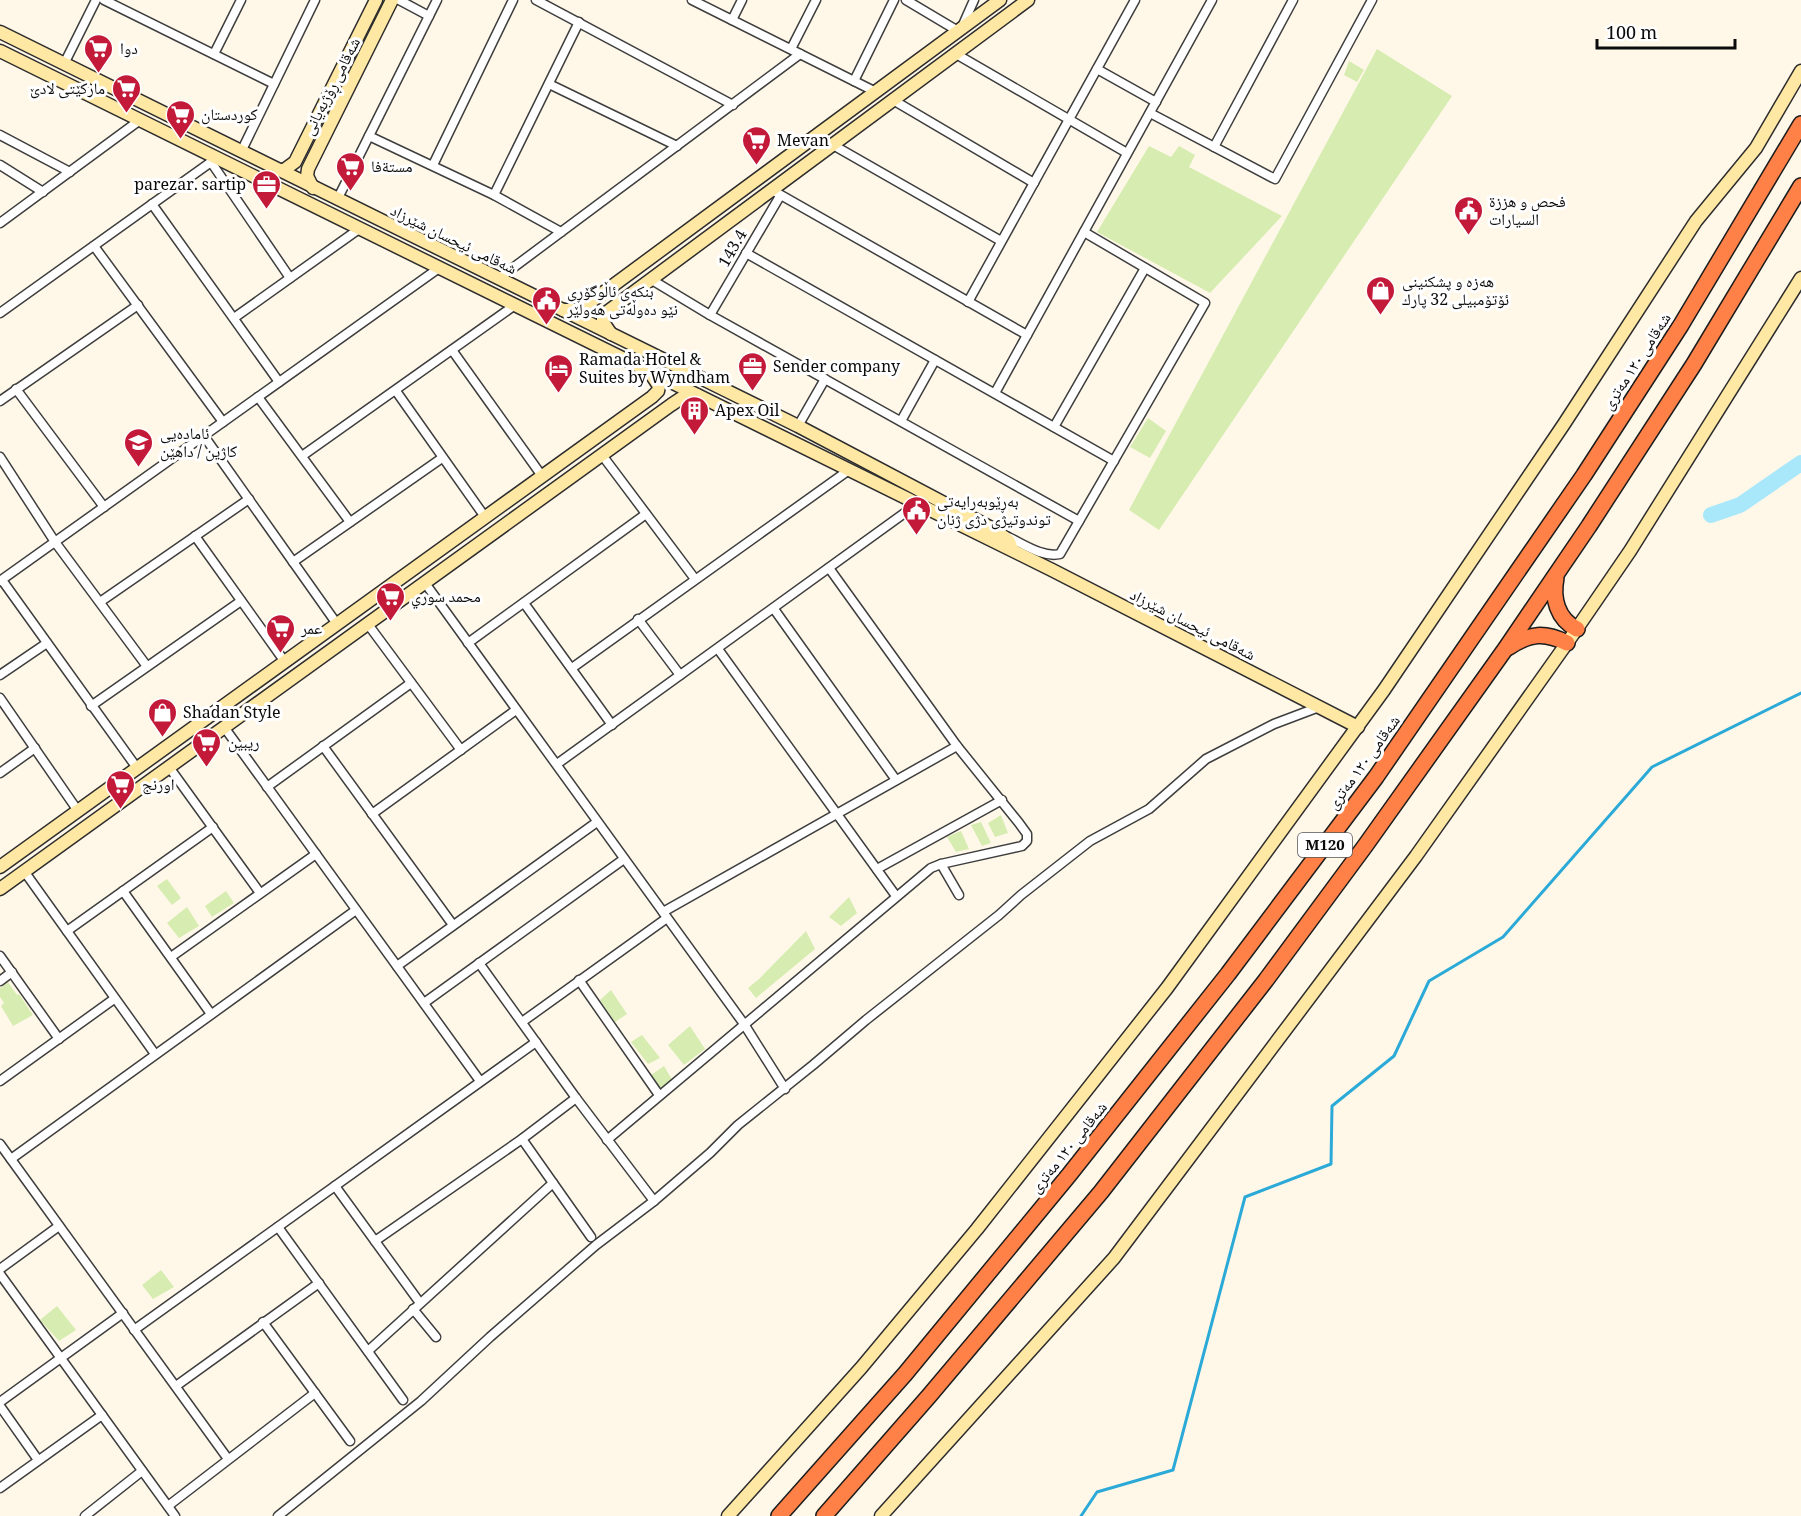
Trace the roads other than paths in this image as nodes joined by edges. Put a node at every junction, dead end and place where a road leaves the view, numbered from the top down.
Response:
1 (96, 0) edge
2 (104, 0) edge
3 (241, 0) edge
4 (315, 0) edge
5 (376, 0) edge
6 (392, 0) edge
7 (399, 0) edge
8 (437, 0) edge
9 (513, 0) edge
10 (536, 0) edge
11 (692, 0) edge
12 (742, 0) edge
13 (816, 0) edge
14 (894, 0) edge
15 (906, 0) edge
16 (974, 0) edge
17 (1000, 0) edge
18 (1028, 0) edge
19 (1135, 0) edge
20 (1212, 0) edge
21 (1293, 0) edge
22 (1372, 0) edge
23 (429, 16) junction
24 (732, 20) junction
25 (579, 22) junction
26 (960, 30) junction
27 (0, 32) edge
28 (791, 49) junction
29 (0, 51) edge
30 (214, 54) junction
31 (800, 54) junction
32 (956, 54) junction
33 (64, 64) junction
34 (1097, 69) junction
35 (1801, 71) edge
36 (88, 75) junction
37 (854, 81) junction
38 (274, 84) junction
39 (549, 84) junction
40 (80, 91) junction
41 (876, 92) junction
42 (893, 100) junction
43 (1156, 102) junction
44 (733, 105) junction
45 (848, 113) junction
46 (1150, 113) junction
47 (1069, 119) junction
48 (140, 120) junction
49 (1801, 124) edge
50 (857, 127) junction
51 (0, 135) edge
52 (369, 136) junction
53 (834, 145) junction
54 (676, 146) junction
55 (1214, 147) junction
56 (240, 152) junction
57 (1128, 153) junction
58 (212, 159) junction
59 (295, 162) junction
60 (0, 165) edge
61 (433, 165) junction
62 (308, 169) junction
63 (277, 170) junction
64 (70, 172) junction
65 (1034, 183) junction
66 (1801, 186) edge
67 (313, 188) junction
68 (43, 192) junction
69 (776, 193) junction
70 (495, 195) junction
71 (338, 200) junction
72 (152, 204) junction
73 (0, 223) edge
74 (390, 226) junction
75 (359, 229) junction
76 (561, 232) junction
77 (1084, 232) junction
78 (383, 240) junction
79 (1001, 241) junction
80 (94, 246) junction
81 (746, 253) junction
82 (439, 268) junction
83 (1145, 268) junction
84 (290, 278) junction
85 (1801, 278) edge
86 (498, 279) junction
87 (652, 280) junction
88 (592, 301) junction
89 (968, 302) junction
90 (138, 305) junction
91 (515, 305) junction
92 (562, 310) junction
93 (0, 313) edge
94 (603, 315) junction
95 (710, 315) junction
96 (234, 318) junction
97 (612, 335) junction
98 (1027, 335) junction
99 (452, 350) junction
100 (935, 360) junction
101 (649, 371) junction
102 (825, 379) junction
103 (279, 382) junction
104 (16, 389) junction
105 (396, 391) junction
106 (995, 393) junction
107 (697, 395) junction
108 (258, 397) junction
109 (652, 397) junction
110 (0, 400) edge
111 (764, 410) junction
112 (663, 411) junction
113 (901, 421) junction
114 (223, 422) junction
115 (757, 424) junction
116 (798, 426) junction
117 (1054, 427) junction
118 (204, 436) junction
119 (602, 455) junction
120 (302, 456) junction
121 (0, 457) edge
122 (442, 458) junction
123 (1114, 461) junction
124 (849, 470) junction
125 (542, 476) junction
126 (249, 500) junction
127 (917, 504) junction
128 (104, 507) junction
129 (646, 514) junction
130 (485, 517) junction
131 (1079, 520) junction
132 (350, 522) junction
133 (997, 531) junction
134 (195, 536) junction
135 (55, 542) junction
136 (1014, 551) junction
137 (293, 562) junction
138 (829, 568) junction
139 (1558, 573) junction
140 (695, 579) junction
141 (1, 581) edge
142 (425, 583) junction
143 (391, 585) junction
144 (401, 600) junction
145 (241, 601) junction
146 (100, 602) junction
147 (524, 603) junction
148 (774, 609) junction
149 (638, 619) junction
150 (368, 623) junction
151 (337, 624) junction
152 (1577, 629) junction
153 (468, 643) junction
154 (1567, 643) junction
155 (47, 644) junction
156 (1506, 648) junction
157 (718, 649) junction
158 (285, 662) junction
159 (146, 665) junction
160 (572, 668) junction
161 (0, 675) edge
162 (680, 675) junction
163 (411, 683) junction
164 (0, 698) edge
165 (91, 706) junction
166 (1319, 707) junction
167 (516, 710) junction
168 (612, 725) junction
169 (224, 727) junction
170 (1358, 727) junction
171 (323, 746) junction
172 (957, 746) junction
173 (35, 748) junction
174 (461, 750) junction
175 (556, 764) junction
176 (169, 767) junction
177 (137, 768) junction
178 (0, 773) edge
179 (896, 780) junction
180 (110, 787) junction
181 (267, 787) junction
182 (1002, 800) junction
183 (121, 801) junction
184 (78, 811) junction
185 (372, 814) junction
186 (838, 814) junction
187 (597, 822) junction
188 (213, 827) junction
189 (316, 854) junction
190 (624, 859) junction
191 (941, 864) junction
192 (0, 867) edge
193 (878, 869) junction
194 (24, 871) junction
195 (0, 889) edge
196 (123, 891) junction
197 (260, 892) junction
198 (959, 895) dead end
199 (896, 896) junction
200 (356, 910) junction
201 (665, 915) junction
202 (453, 925) junction
203 (67, 931) junction
204 (0, 956) edge
205 (171, 957) junction
206 (479, 963) junction
207 (397, 966) junction
208 (12, 972) junction
209 (579, 980) junction
210 (0, 981) edge
211 (114, 999) junction
212 (424, 1003) junction
213 (211, 1014) junction
214 (522, 1022) junction
215 (744, 1024) junction
216 (59, 1039) junction
217 (536, 1042) junction
218 (155, 1054) junction
219 (0, 1081) edge
220 (480, 1081) junction
221 (785, 1089) junction
222 (660, 1095) junction
223 (576, 1098) junction
224 (522, 1138) junction
225 (607, 1140) junction
226 (0, 1144) edge
227 (10, 1159) junction
228 (553, 1183) junction
229 (335, 1186) junction
230 (654, 1201) junction
231 (59, 1226) junction
232 (278, 1227) junction
233 (591, 1237) dead end
234 (375, 1242) junction
235 (0, 1269) edge
236 (0, 1274) edge
237 (319, 1283) junction
238 (416, 1306) junction
239 (123, 1313) junction
240 (263, 1322) junction
241 (134, 1330) junction
242 (436, 1337) dead end
243 (368, 1351) junction
244 (61, 1359) junction
245 (176, 1386) junction
246 (315, 1393) junction
247 (403, 1400) dead end
248 (0, 1404) edge
249 (102, 1415) junction
250 (350, 1441) dead end
251 (228, 1459) junction
252 (38, 1460) junction
253 (142, 1471) junction
254 (0, 1488) edge
255 (168, 1506) junction
256 (85, 1516) edge
257 (175, 1516) edge
258 (278, 1516) edge
259 (728, 1516) edge
260 (779, 1516) edge
261 (824, 1516) edge
262 (881, 1516) edge

1 - 33 street
2 - 30 street
3 - 30 street
4 - 38 street
5 - 59 street, شەقامی ڕۆژبەیانی
6 - 62 street, شەقامی ڕۆژبەیانی
7 - 23 street
8 - 23 street
9 - 61 street
10 - 25 street
11 - 24 street
12 - 24 street
13 - 28 street
14 - 37 street
15 - 26 street
16 - 26 street
17 - 26 street
18 - 32 street
19 - 34 street
20 - 43 street
21 - 55 street
22 - 55 street
23 - 52 street
24 - 28 street
25 - 39 street
25 - 44 street
26 - 41 street
27 - 33 street, شەقامی ئیحسان شێرزاد
28 - 31 street
29 - 40 street, شەقامی ئیحسان شێرزاد
30 - 38 street
31 - 37 street
31 - 44 street
32 - 42 street
32 - 47 street
33 - 36 street, شەقامی ئیحسان شێرزاد
34 - 43 street
34 - 47 street
35 - 170 street
36 - 40 street
36 - 56 street, شەقامی ئیحسان شێرزاد
37 - 41 street
38 - 56 street
39 - 54 street
39 - 70 street
40 - 48 street, شەقامی ئیحسان شێرزاد
41 - 45 street
42 - 50 street
42 - 65 street
43 - 46 street
44 - 54 street
45 - 50 street
45 - 88 street
46 - 55 street
46 - 57 street
47 - 57 street
47 - 65 street
48 - 58 street, شەقامی ئیحسان شێرزاد
48 - 64 street
49 - 260 highway, شەقامی ١٢٠ مەتری / M120
50 - 53 street
51 - 64 street
52 - 61 street
52 - 71 street
53 - 69 street
53 - 79 street
54 - 76 street
56 - 63 street, شەقامی ئیحسان شێرزاد
57 - 77 street
58 - 72 street
58 - 75 street, شەقامی ئیحسان شێرزاد
58 - 84 street
59 - 62 street
59 - 63 street
60 - 68 street
61 - 70 street
62 - 67 street
63 - 67 street, شەقامی ئیحسان شێرزاد
64 - 68 street
65 - 79 street
66 - 139 highway, M120
67 - 71 street, شەقامی ئیحسان شێرزاد
68 - 73 street
69 - 81 street, 143.4
69 - 87 street
69 - 89 street
70 - 76 street
71 - 74 street, شەقامی ئیحسان شێرزاد
72 - 80 street
72 - 96 street
74 - 78 street
74 - 86 street, شەقامی ئیحسان شێرزاد
75 - 78 street, شەقامی ئیحسان شێرزاد
75 - 84 street
76 - 86 street
77 - 83 street
77 - 98 street
78 - 82 street, شەقامی ئیحسان شێرزاد
79 - 89 street
80 - 90 street
80 - 93 street
81 - 95 street, 143.4
81 - 100 street
82 - 91 street, شەقامی ئیحسان شێرزاد
82 - 103 street
83 - 117 street
83 - 123 street
84 - 96 street
85 - 152 street
86 - 92 street, شەقامی ئیحسان شێرزاد
87 - 94 street
87 - 95 street
88 - 92 street
88 - 94 street
89 - 98 street
90 - 104 street
90 - 114 street
91 - 99 street
91 - 101 street, شەقامی ئیحسان شێرزاد
92 - 97 street, شەقامی ئیحسان شێرزاد
94 - 97 street
95 - 102 street
96 - 103 street
97 - 111 street, شەقامی ئیحسان شێرزاد
98 - 106 street
99 - 105 street
99 - 125 street
100 - 106 street
100 - 113 street
101 - 107 street, شەقامی ئیحسان شێرزاد
101 - 109 street
102 - 113 street
102 - 116 street
103 - 108 street
104 - 110 street
104 - 128 street
105 - 120 street
105 - 122 street
106 - 117 street
107 - 112 street
107 - 115 street, شەقامی ئیحسان شێرزاد
108 - 114 street
108 - 120 street
109 - 112 street
109 - 125 street
111 - 115 street
111 - 116 street, شەقامی ئیحسان شێرزاد
112 - 119 street
113 - 131 street
114 - 118 street
115 - 124 street, شەقامی ئیحسان شێرزاد
116 - 133 street, شەقامی ئیحسان شێرزاد
117 - 123 street
118 - 126 street
118 - 128 street
119 - 129 street
119 - 142 street
120 - 132 street
121 - 135 street
122 - 130 street
122 - 132 street
123 - 131 street
124 - 127 street, شەقامی ئیحسان شێرزاد
124 - 140 street
125 - 130 street
126 - 134 street
126 - 137 street
127 - 136 street, شەقامی ئیحسان شێرزاد
127 - 138 street
128 - 135 street
129 - 140 street
129 - 147 street
130 - 143 street
131 - 133 street
132 - 137 street
133 - 136 street, شەقامی ئیحسان شێرزاد
134 - 145 street
134 - 146 street
135 - 141 street
135 - 146 street
136 - 166 street, شەقامی ئیحسان شێرزاد
137 - 151 street
138 - 148 street
138 - 172 street
139 - 152 highway
139 - 156 highway, M120
140 - 149 street
141 - 155 street
142 - 144 street
142 - 153 street
143 - 144 street
143 - 151 street
144 - 150 street
145 - 158 street
145 - 159 street
146 - 159 street
147 - 153 street
147 - 160 street
148 - 157 street
148 - 179 street
149 - 160 street
149 - 162 street
150 - 163 street
150 - 169 street
151 - 158 street
152 - 154 street
153 - 167 street
154 - 156 highway
154 - 262 street
155 - 161 street
155 - 165 street
156 - 261 highway, M120
157 - 162 street
157 - 186 street
158 - 177 street
159 - 165 street
160 - 168 street
162 - 168 street
163 - 171 street
163 - 174 street
164 - 173 street
165 - 177 street
166 - 170 street, شەقامی ئیحسان شێرزاد
166 - 221 street
167 - 174 street
167 - 175 street
168 - 175 street
169 - 176 street
169 - 181 street
170 - 259 street
171 - 181 street
171 - 185 street
172 - 179 street
172 - 182 street
173 - 178 street
173 - 184 street
174 - 185 street
175 - 187 street
176 - 183 street
176 - 188 street
177 - 180 street
179 - 186 street
180 - 183 street
180 - 184 street
181 - 189 street
182 - 191 street
182 - 193 street
183 - 194 street
184 - 192 street
185 - 202 street
186 - 193 street
186 - 201 street
187 - 190 street
187 - 202 street
188 - 196 street
188 - 197 street
189 - 197 street
189 - 200 street
190 - 201 street
190 - 206 street
191 - 198 street
191 - 199 street
193 - 199 street
194 - 195 street
194 - 203 street
196 - 203 street
196 - 205 street
197 - 205 street
199 - 215 street
200 - 207 street
200 - 213 street
201 - 209 street
201 - 215 street
202 - 207 street
203 - 211 street
204 - 208 street
205 - 213 street
206 - 212 street
206 - 214 street
207 - 212 street
208 - 210 street
208 - 216 street
209 - 214 street
209 - 222 street
211 - 216 street
211 - 218 street
212 - 220 street
213 - 218 street
214 - 217 street
215 - 221 street
215 - 222 street
216 - 219 street
217 - 220 street
217 - 223 street
218 - 227 street
220 - 229 street
221 - 230 street
222 - 225 street
223 - 224 street
223 - 225 street
224 - 228 street
224 - 234 street
225 - 230 street
226 - 227 street
227 - 231 street
228 - 233 street
228 - 238 street
229 - 232 street
229 - 234 street
230 - 258 street
231 - 235 street
231 - 239 street
232 - 237 street
232 - 241 street
234 - 238 street
236 - 244 street
237 - 240 street
237 - 243 street
238 - 242 street
238 - 243 street
239 - 241 street
239 - 244 street
240 - 245 street
240 - 246 street
241 - 245 street
243 - 247 street
244 - 248 street
244 - 249 street
245 - 251 street
246 - 250 street
246 - 251 street
248 - 252 street
249 - 252 street
249 - 253 street
251 - 255 street
252 - 254 street
253 - 255 street
253 - 256 street
255 - 257 street

